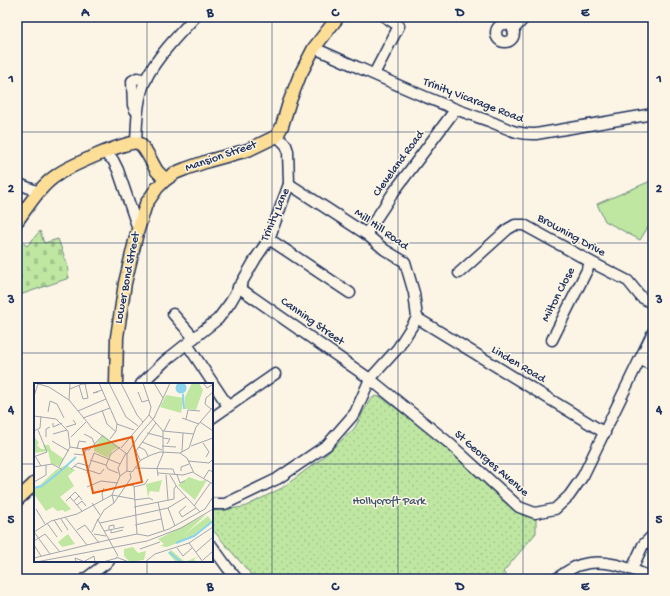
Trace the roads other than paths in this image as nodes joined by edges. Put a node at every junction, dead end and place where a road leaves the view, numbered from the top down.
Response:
1 (195, 17) edge
2 (338, 17) edge
3 (385, 17) edge
4 (525, 17) edge
5 (513, 30) dead end
6 (314, 48) junction
7 (374, 74) junction
8 (455, 110) junction
9 (653, 114) edge
10 (278, 136) junction
11 (136, 142) junction
12 (103, 152) junction
13 (165, 180) junction
14 (17, 182) edge
15 (289, 184) junction
16 (37, 194) junction
17 (17, 221) edge
18 (138, 229) junction
19 (366, 234) junction
20 (269, 239) junction
21 (590, 262) junction
22 (459, 274) dead end
23 (238, 287) junction
24 (350, 293) dead end
25 (653, 304) edge
26 (173, 314) dead end
27 (417, 318) junction
28 (653, 332) edge
29 (552, 340) dead end
30 (190, 341) junction
31 (640, 359) junction
32 (653, 366) edge
33 (275, 374) dead end
34 (370, 379) junction
35 (116, 383) edge
36 (142, 383) edge
37 (228, 406) junction
38 (213, 417) edge
39 (605, 433) junction
40 (34, 484) edge
41 (17, 500) edge
42 (213, 504) edge
43 (653, 535) edge
44 (213, 547) edge
45 (108, 562) edge
46 (632, 569) junction
47 (653, 578) edge
48 (84, 579) edge
49 (237, 579) edge
50 (556, 579) edge

1 - 11 street
2 - 6 main road
3 - 7 street
4 - 5 street
6 - 7 street, Trinity Vicarage Road
6 - 10 main road
7 - 8 street, Trinity Vicarage Road
8 - 9 street, Trinity Vicarage Road
8 - 19 street, Cleveland Road
10 - 13 main road, Mansion Street
10 - 15 street, Trinity Lane
11 - 12 main road
11 - 13 main road
12 - 16 main road
12 - 18 street
13 - 18 main road, Lower Bond Street
14 - 16 street
15 - 19 street, Mill Hill Road
15 - 20 street, Trinity Lane
16 - 17 main road
18 - 35 main road, Lower Bond Street
19 - 27 street, Mill Hill Road
20 - 23 street, Trinity Lane
20 - 24 street
21 - 22 street, Browning Drive
21 - 25 street, Browning Drive
21 - 29 street, Milton Close
23 - 30 street, Trinity Lane
23 - 34 street, Canning Street
26 - 30 street
27 - 34 street
27 - 39 street, Linden Road
28 - 31 street, St Georges Avenue
30 - 36 street, Trinity Lane
30 - 37 street
31 - 32 street
31 - 39 street, St Georges Avenue
33 - 37 street
34 - 39 street, St Georges Avenue
34 - 42 street
37 - 38 street
40 - 41 main road
43 - 46 street
44 - 49 street
45 - 48 street
46 - 47 street
46 - 50 street

